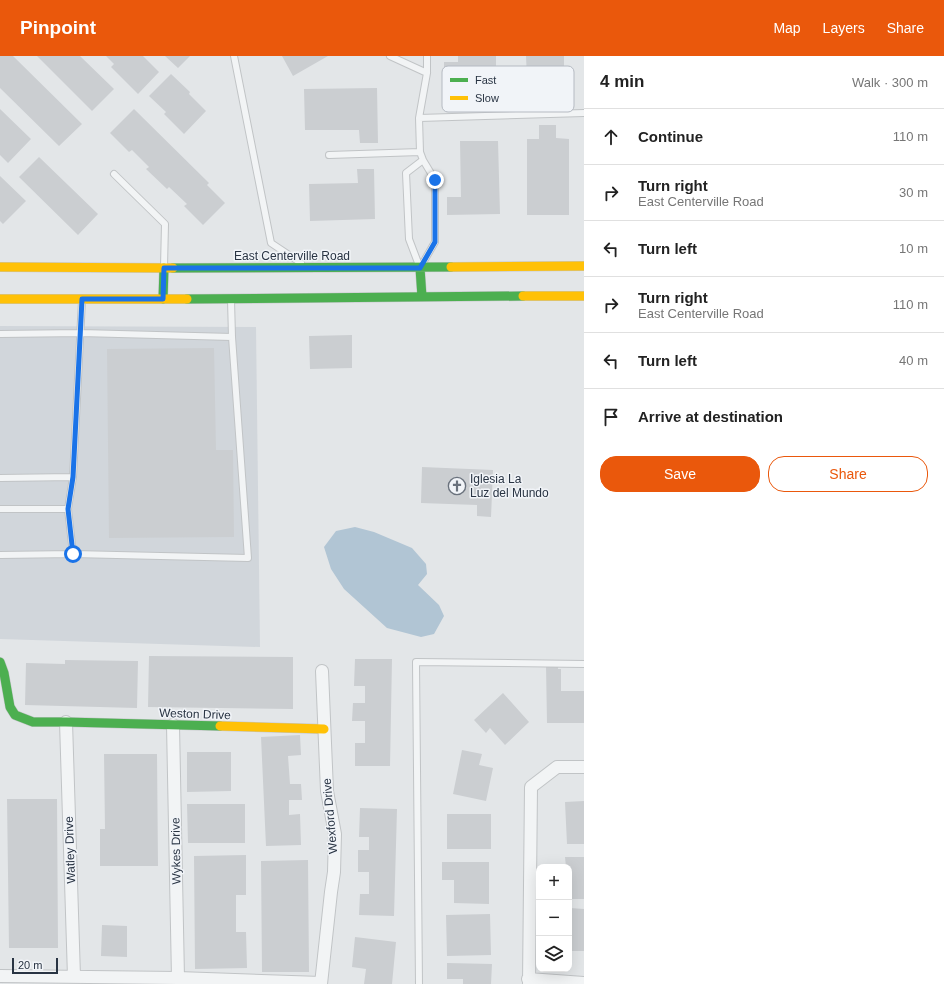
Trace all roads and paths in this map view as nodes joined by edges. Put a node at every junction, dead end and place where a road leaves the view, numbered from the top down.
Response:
1 (234, 56) edge
2 (390, 56) edge
3 (427, 56) edge
4 (427, 73) junction
5 (584, 113) edge
6 (419, 118) junction
7 (420, 152) junction
8 (329, 155) dead end
9 (423, 160) junction
10 (114, 174) dead end
11 (584, 266) edge
12 (0, 267) edge
13 (164, 268) junction
14 (309, 268) junction
15 (420, 268) junction
16 (584, 296) edge
17 (422, 297) junction
18 (230, 298) junction
19 (0, 299) edge
20 (82, 299) junction
21 (163, 299) junction
22 (81, 333) junction
23 (0, 334) edge
24 (232, 337) junction
25 (73, 477) junction
26 (0, 478) edge
27 (0, 509) edge
28 (68, 509) junction
29 (73, 554) junction
30 (0, 555) edge
31 (0, 662) edge
32 (584, 664) edge
33 (322, 672) dead end
34 (66, 722) junction
35 (173, 725) junction
36 (324, 729) junction
37 (584, 767) edge
38 (0, 976) edge
39 (74, 977) junction
40 (178, 978) junction
41 (528, 982) edge
42 (584, 983) edge
43 (321, 984) edge
44 (419, 984) edge

1 - 14 lane
2 - 4 lane
3 - 4 lane
4 - 6 lane
5 - 6 lane
6 - 7 lane
7 - 8 lane
7 - 9 lane
9 - 15 lane
9 - 15 lane
10 - 13 lane
11 - 15 main road, East Centerville Road
12 - 13 main road, East Centerville Road
13 - 14 main road, East Centerville Road
13 - 21 main road
14 - 15 main road, East Centerville Road
15 - 17 main road
16 - 17 main road
17 - 18 main road
18 - 21 main road
18 - 24 lane
19 - 20 main road
20 - 21 main road
20 - 22 lane
22 - 23 lane
22 - 24 lane
22 - 25 lane
24 - 29 lane
25 - 26 lane
25 - 28 lane
27 - 28 lane
28 - 29 lane
29 - 30 lane
31 - 34 main road, Weston Drive
32 - 44 lane
33 - 36 street, Wexford Drive
34 - 35 main road, Weston Drive
34 - 39 street, Watley Drive
35 - 36 main road, Weston Drive
35 - 40 street, Wykes Drive
36 - 43 street, Wexford Drive
37 - 41 street
38 - 39 street
39 - 40 street
40 - 43 street
41 - 42 street

